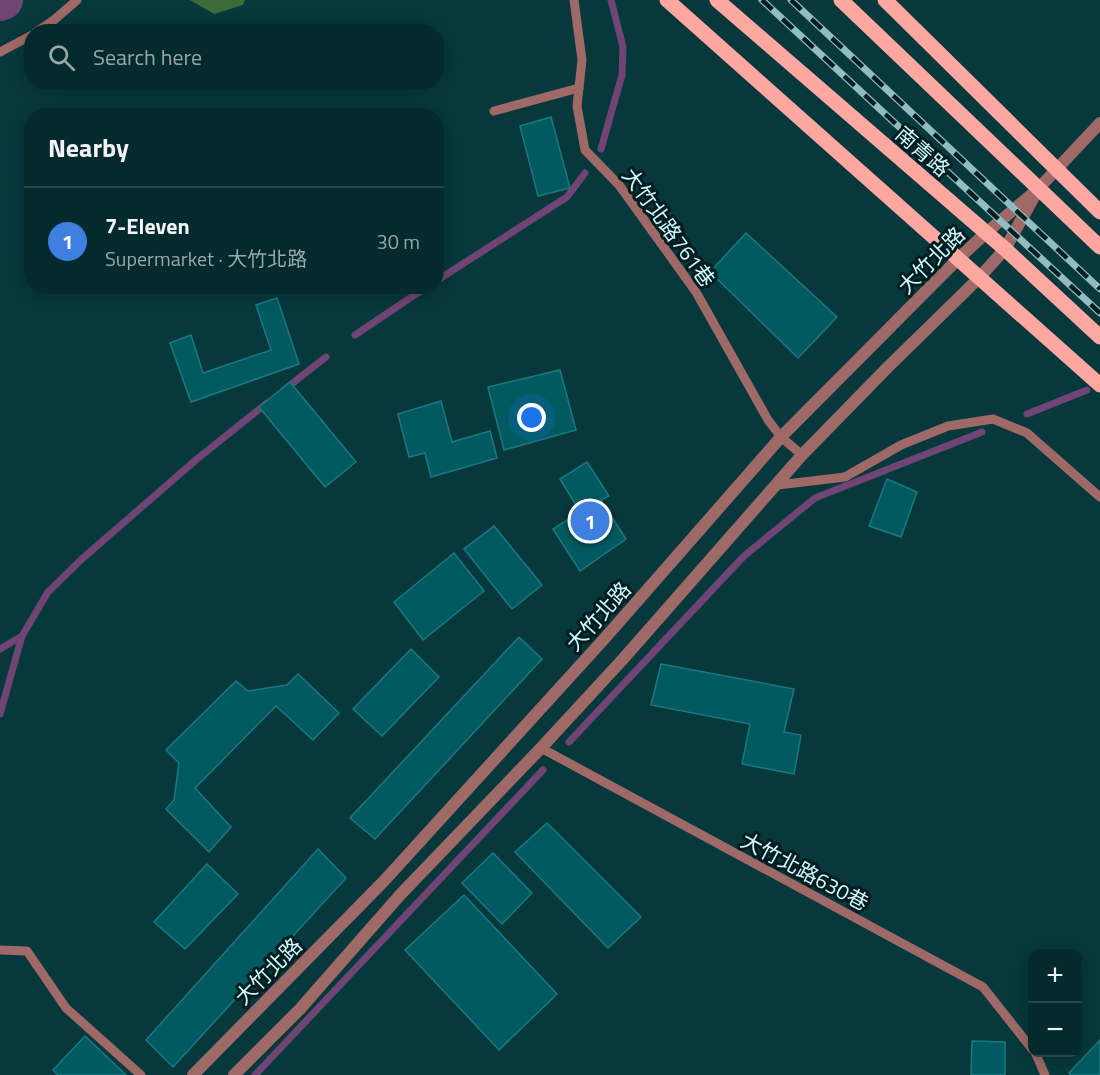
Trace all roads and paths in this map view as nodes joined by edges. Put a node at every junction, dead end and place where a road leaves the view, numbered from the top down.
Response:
1 (77, 0) edge
2 (574, 0) edge
3 (668, 0) edge
4 (717, 0) edge
5 (841, 0) edge
6 (885, 0) edge
7 (48, 24) edge
8 (24, 38) edge
9 (0, 52) edge
10 (579, 88) junction
11 (494, 111) dead end
12 (1100, 123) edge
13 (1056, 170) junction
14 (1038, 189) junction
15 (1100, 212) edge
16 (986, 233) junction
17 (1100, 247) edge
18 (1005, 249) junction
19 (958, 259) junction
20 (979, 278) junction
21 (1100, 337) edge
22 (1100, 385) edge
23 (781, 437) junction
24 (802, 455) junction
25 (778, 484) junction
26 (1100, 497) edge
27 (541, 748) junction
28 (0, 950) edge
29 (1028, 1043) edge
30 (1037, 1057) edge
31 (141, 1075) edge
32 (194, 1075) edge
33 (234, 1075) edge
34 (1045, 1075) edge

1 - 7 lane
2 - 10 lane, 大竹北路761巷
3 - 19 main road
4 - 16 main road, 南青路
5 - 14 main road
6 - 13 main road
8 - 9 lane
10 - 11 lane
10 - 23 lane, 大竹北路761巷
12 - 13 street, 大竹北路
13 - 14 street, 大竹北路
13 - 15 main road
14 - 16 street, 大竹北路
14 - 17 main road
14 - 18 street, 大竹北路
16 - 18 main road, 南青路
16 - 19 street, 大竹北路
18 - 20 street, 大竹北路
18 - 21 main road, 南青路
19 - 20 main road
19 - 23 street, 大竹北路
20 - 22 main road
20 - 24 street, 大竹北路
23 - 24 lane, 大竹北路761巷
23 - 32 street, 大竹北路
24 - 25 street, 大竹北路
25 - 26 lane
25 - 27 street, 大竹北路
27 - 29 lane, 大竹北路630巷
27 - 33 street, 大竹北路
28 - 31 lane
30 - 34 lane, 大竹北路630巷

